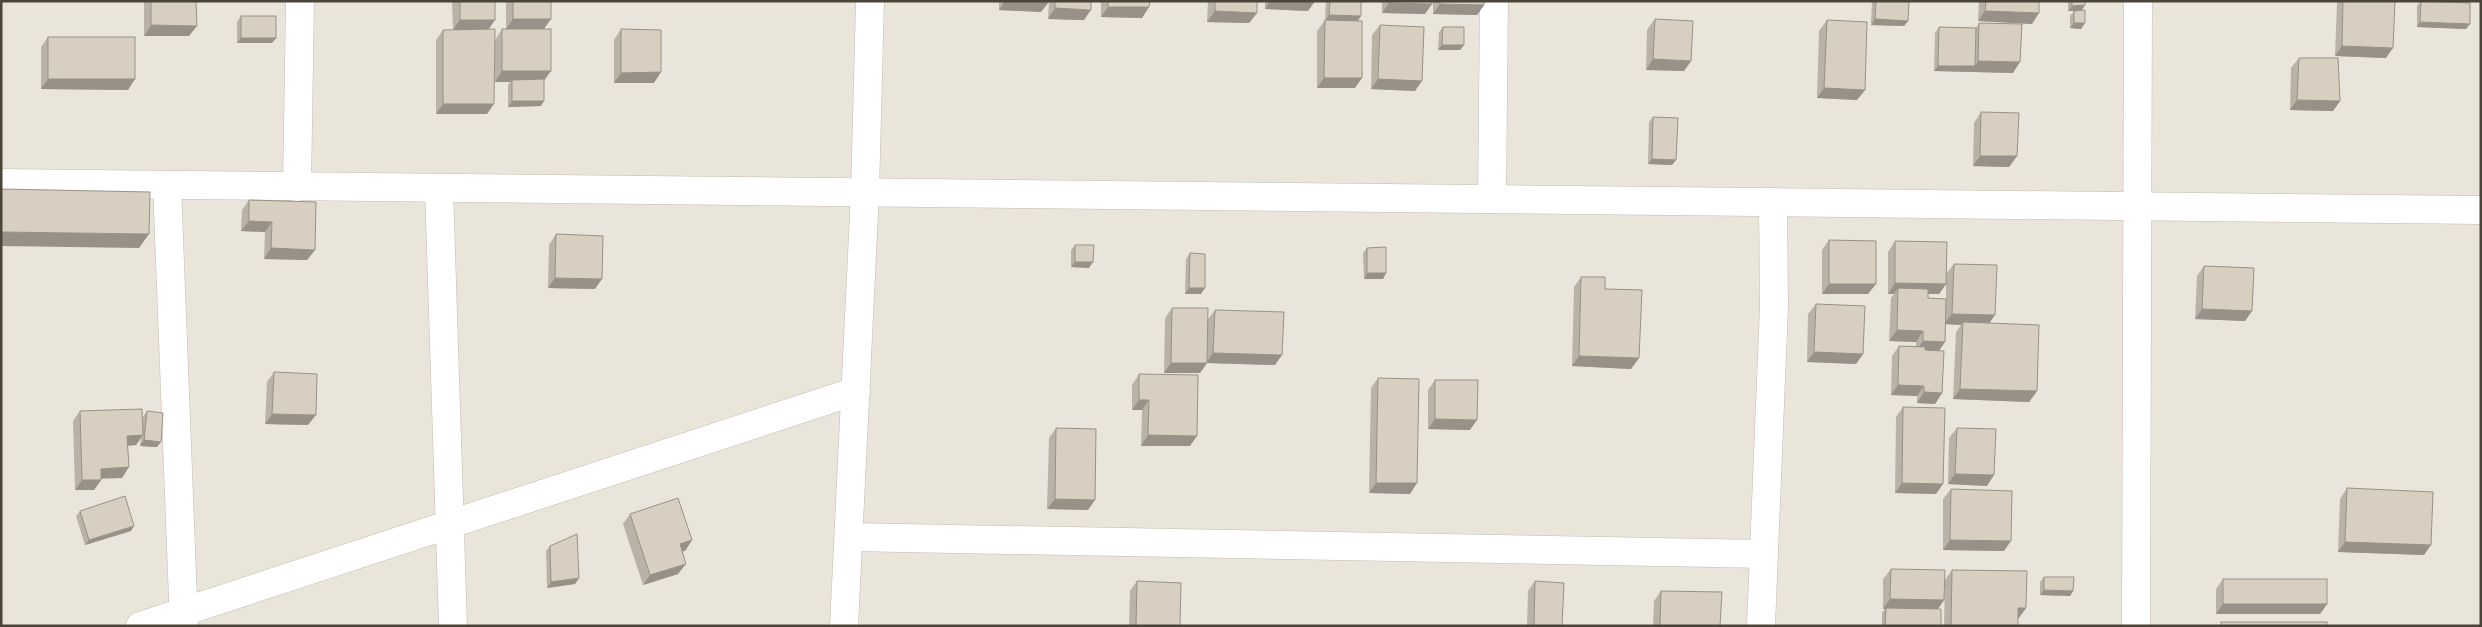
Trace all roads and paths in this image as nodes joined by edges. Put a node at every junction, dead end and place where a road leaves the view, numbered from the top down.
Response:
1 (300, 1) edge
2 (870, 1) edge
3 (1494, 1) edge
4 (2138, 1) edge
5 (1, 184) edge
6 (167, 185) junction
7 (297, 187) junction
8 (439, 188) junction
9 (865, 192) junction
10 (1492, 199) junction
11 (1773, 202) junction
12 (2138, 206) junction
13 (2481, 210) edge
14 (856, 391) junction
15 (450, 525) junction
16 (849, 537) junction
17 (1764, 554) junction
18 (184, 619) edge
19 (140, 626) edge
20 (453, 626) edge
21 (844, 626) edge
22 (1761, 626) edge
23 (2136, 626) edge

1 - 7 street
2 - 9 street
3 - 10 street
4 - 12 street
5 - 6 street
6 - 7 street
6 - 18 street
7 - 8 street
8 - 9 street
8 - 15 street
9 - 10 street
9 - 14 street
10 - 11 street
11 - 12 street
11 - 17 street
12 - 13 street
12 - 23 street
14 - 15 street
14 - 16 street
15 - 18 street
15 - 20 street
16 - 17 street
16 - 21 street
17 - 22 street
18 - 19 street

